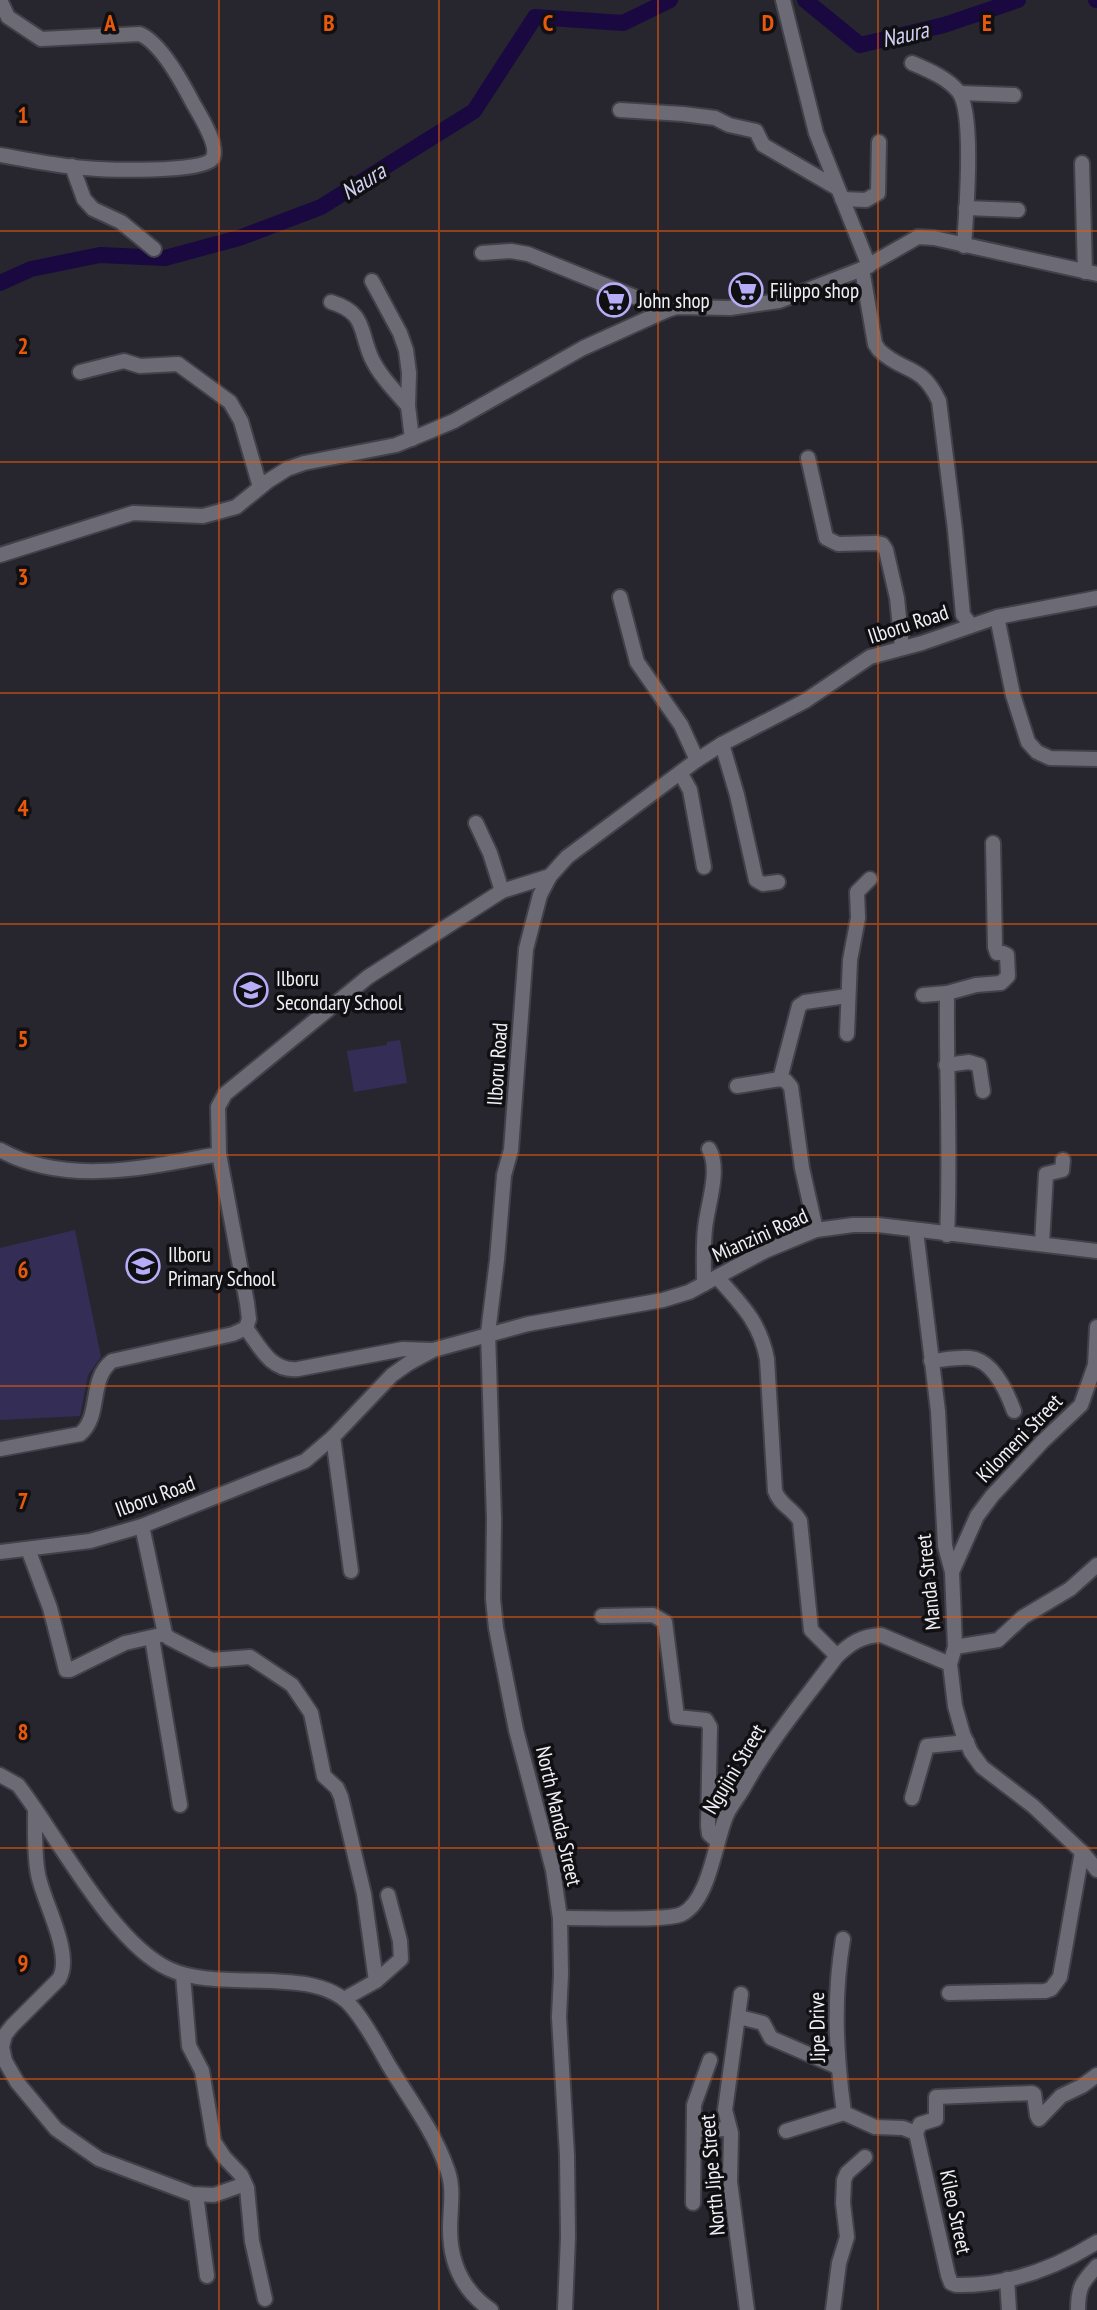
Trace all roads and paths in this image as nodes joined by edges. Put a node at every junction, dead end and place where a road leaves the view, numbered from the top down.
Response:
1 (0, 0) edge
2 (783, 0) edge
3 (912, 64) dead end
4 (960, 93) junction
5 (1014, 95) dead end
6 (620, 110) dead end
7 (879, 142) dead end
8 (0, 155) edge
9 (1082, 163) dead end
10 (72, 166) junction
11 (839, 194) junction
12 (966, 208) junction
13 (1018, 209) dead end
14 (964, 246) junction
15 (154, 249) dead end
16 (482, 253) dead end
17 (865, 268) junction
18 (1091, 273) edge
19 (372, 281) dead end
20 (331, 302) dead end
21 (667, 310) junction
22 (80, 372) dead end
23 (408, 406) junction
24 (412, 439) junction
25 (808, 458) dead end
26 (260, 487) junction
27 (0, 555) edge
28 (620, 597) dead end
29 (1097, 598) edge
30 (997, 617) junction
31 (971, 625) junction
32 (902, 647) junction
33 (722, 744) junction
34 (1097, 759) edge
35 (697, 760) junction
36 (681, 774) junction
37 (476, 823) dead end
38 (993, 843) dead end
39 (704, 867) dead end
40 (550, 876) junction
41 (870, 879) dead end
42 (778, 881) dead end
43 (502, 891) junction
44 (947, 993) junction
45 (923, 995) dead end
46 (847, 996) junction
47 (847, 1034) dead end
48 (946, 1065) junction
49 (780, 1079) junction
50 (737, 1086) dead end
51 (983, 1091) dead end
52 (709, 1149) dead end
53 (0, 1150) edge
54 (219, 1154) junction
55 (1063, 1160) dead end
56 (816, 1230) junction
57 (916, 1231) junction
58 (947, 1235) junction
59 (1042, 1243) junction
60 (1097, 1251) edge
61 (711, 1280) junction
62 (1097, 1327) edge
63 (246, 1328) junction
64 (488, 1334) junction
65 (433, 1350) junction
66 (931, 1361) junction
67 (1014, 1411) dead end
68 (334, 1437) junction
69 (0, 1448) edge
70 (142, 1526) junction
71 (28, 1549) junction
72 (0, 1552) edge
73 (1097, 1565) edge
74 (351, 1571) dead end
75 (952, 1572) junction
76 (603, 1616) dead end
77 (159, 1636) junction
78 (955, 1647) junction
79 (837, 1656) junction
80 (950, 1664) junction
81 (967, 1742) junction
82 (0, 1775) edge
83 (912, 1798) dead end
84 (180, 1805) dead end
85 (35, 1809) junction
86 (718, 1842) junction
87 (1082, 1852) junction
88 (1097, 1870) edge
89 (388, 1895) dead end
90 (560, 1918) junction
91 (844, 1940) dead end
92 (183, 1975) junction
93 (376, 1981) junction
94 (949, 1993) dead end
95 (741, 1994) dead end
96 (344, 1999) junction
97 (739, 2017) junction
98 (710, 2060) dead end
99 (838, 2067) junction
100 (1097, 2074) edge
101 (844, 2113) junction
102 (729, 2129) junction
103 (694, 2130) junction
104 (786, 2131) dead end
105 (916, 2133) junction
106 (865, 2157) dead end
107 (245, 2184) junction
108 (196, 2195) junction
109 (692, 2203) dead end
110 (1097, 2242) edge
111 (1097, 2266) edge
112 (208, 2276) dead end
113 (1007, 2279) junction
114 (265, 2299) dead end
115 (491, 2310) edge
116 (565, 2310) edge
117 (747, 2310) edge
118 (833, 2310) edge
119 (1009, 2310) edge
120 (1078, 2310) edge

1 - 10 street
2 - 11 street
3 - 4 street
4 - 5 street
4 - 12 street
6 - 11 street
7 - 11 street
8 - 10 street
9 - 18 street
10 - 15 street
11 - 17 street
12 - 13 street
12 - 14 street
14 - 17 street
14 - 18 street
16 - 21 street
17 - 21 street
17 - 31 street
19 - 23 street
20 - 23 street
21 - 24 street
22 - 26 street
23 - 24 street
24 - 26 street
25 - 32 street
26 - 27 street
28 - 35 street
29 - 30 street, Ilboru Road
30 - 31 street, Ilboru Road
30 - 34 street
31 - 32 street, Ilboru Road
32 - 33 street, Ilboru Road
33 - 35 street, Ilboru Road
33 - 42 street
35 - 36 street, Ilboru Road
36 - 39 street
36 - 40 street, Ilboru Road
37 - 43 street
38 - 44 street
40 - 43 street
40 - 64 street, Ilboru Road
41 - 46 street
43 - 54 street
44 - 45 street
44 - 48 street
46 - 47 street
46 - 49 street
48 - 51 street
48 - 58 street
49 - 50 street
49 - 56 street
52 - 61 street
53 - 54 street
54 - 63 street
55 - 59 street
56 - 57 street, Mianzini Road
56 - 61 street, Mianzini Road
57 - 58 street, Mianzini Road
57 - 66 street, Manda Street
58 - 59 street, Mianzini Road
59 - 60 street, Mianzini Road
61 - 64 street, Mianzini Road
61 - 79 street
62 - 75 street, Kilomeni Street
63 - 65 street
63 - 69 street
64 - 65 street, Ilboru Road
64 - 90 street, North Manda Street
65 - 68 street, Ilboru Road
66 - 67 street
66 - 75 street, Manda Street
68 - 70 street, Ilboru Road
68 - 74 street
70 - 71 street, Ilboru Road
70 - 77 street
71 - 72 street, Ilboru Road
71 - 77 street
73 - 78 street
75 - 78 street, Manda Street
76 - 86 street
77 - 84 street
77 - 93 street
78 - 80 street, Manda Street
79 - 80 street, Ngujini Street
79 - 86 street, Ngujini Street
80 - 81 street, Manda Street
81 - 83 street
81 - 87 street, Manda Street
82 - 85 street
85 - 92 street
85 - 108 street
86 - 90 street, Ngujini Street
87 - 88 street, Manda Street
87 - 94 street
89 - 93 street
90 - 116 street, North Manda Street
91 - 99 street, Jipe Drive
92 - 96 street
92 - 107 street
93 - 96 street
95 - 97 street, North Jipe Street
96 - 115 street
97 - 99 street
97 - 102 street, North Jipe Street
98 - 103 street
99 - 101 street, Jipe Drive
100 - 105 street
101 - 104 street
101 - 105 street
102 - 103 street
102 - 117 street, North Jipe Street
103 - 109 street
105 - 113 street, Kileo Street
106 - 118 street
107 - 108 street
107 - 114 street
108 - 112 street
110 - 113 street, Kileo Street
111 - 120 street
113 - 119 street

